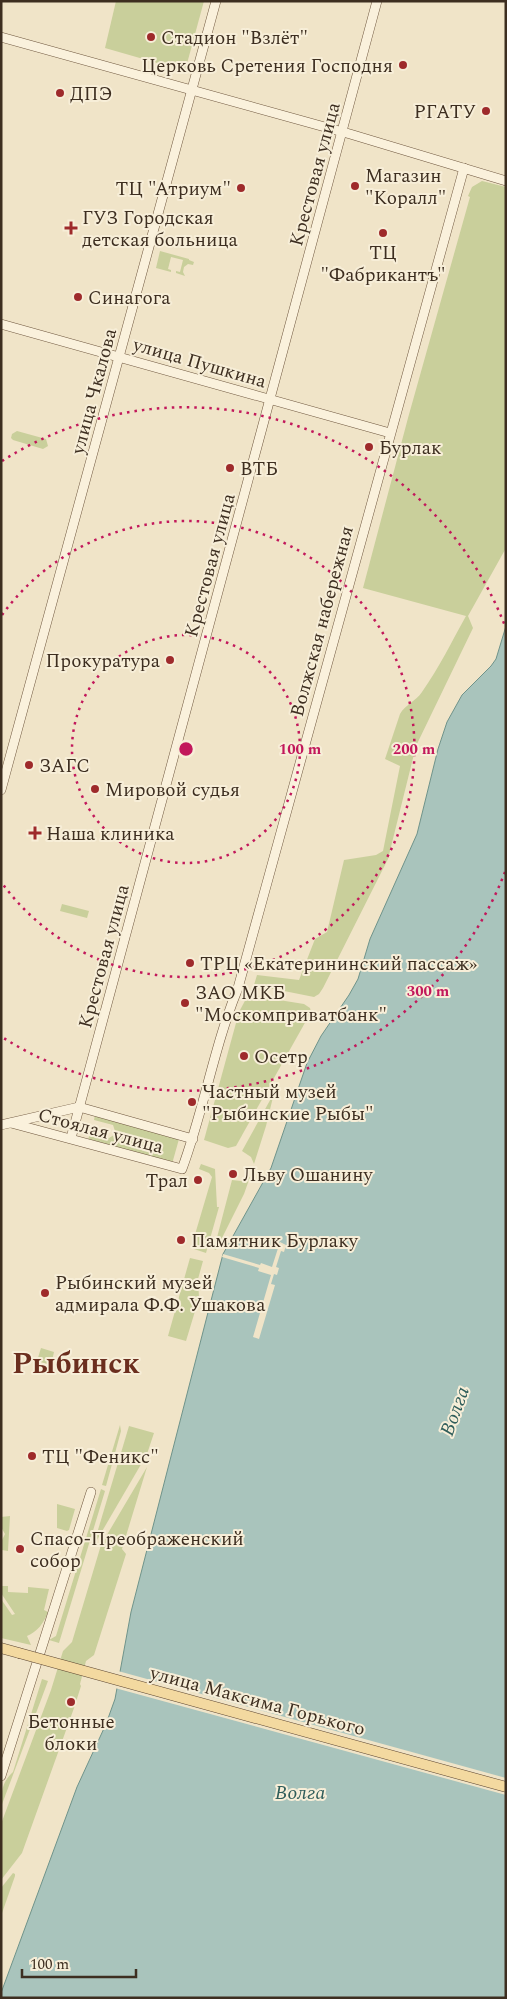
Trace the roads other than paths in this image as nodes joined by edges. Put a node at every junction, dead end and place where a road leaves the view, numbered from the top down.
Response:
1 (216, 1) edge
2 (377, 1) edge
3 (1, 37) edge
4 (191, 90) junction
5 (343, 132) junction
6 (464, 168) junction
7 (506, 181) edge
8 (1, 324) edge
9 (119, 356) junction
10 (271, 398) junction
11 (390, 433) junction
12 (1, 790) edge
13 (79, 1107) junction
14 (12, 1123) junction
15 (1, 1126) edge
16 (70, 1138) junction
17 (193, 1139) junction
18 (182, 1169) joint
19 (91, 1492) dead end
20 (1, 1648) edge
21 (1, 1776) edge
22 (506, 1786) edge

1 - 4 street, улица Чкалова
2 - 5 street, Крестовая улица
3 - 4 street
4 - 5 street
4 - 9 street, улица Чкалова
5 - 6 street
5 - 10 street, Крестовая улица
6 - 7 street
6 - 11 street, Волжская набережная
8 - 9 street, улица Пушкина
9 - 10 street, улица Пушкина
9 - 12 street, улица Чкалова
10 - 11 street, улица Пушкина
10 - 13 street, Крестовая улица
11 - 17 street, Волжская набережная
13 - 14 street, Стоялая улица
13 - 16 street, Крестовая улица
13 - 17 street, Стоялая улица
14 - 15 street, Стоялая улица
14 - 16 street, Стоялая улица
16 - 18 street, Стоялая улица
17 - 18 street, Волжская набережная
19 - 21 street
20 - 22 main road, улица Максима Горького, bridge

